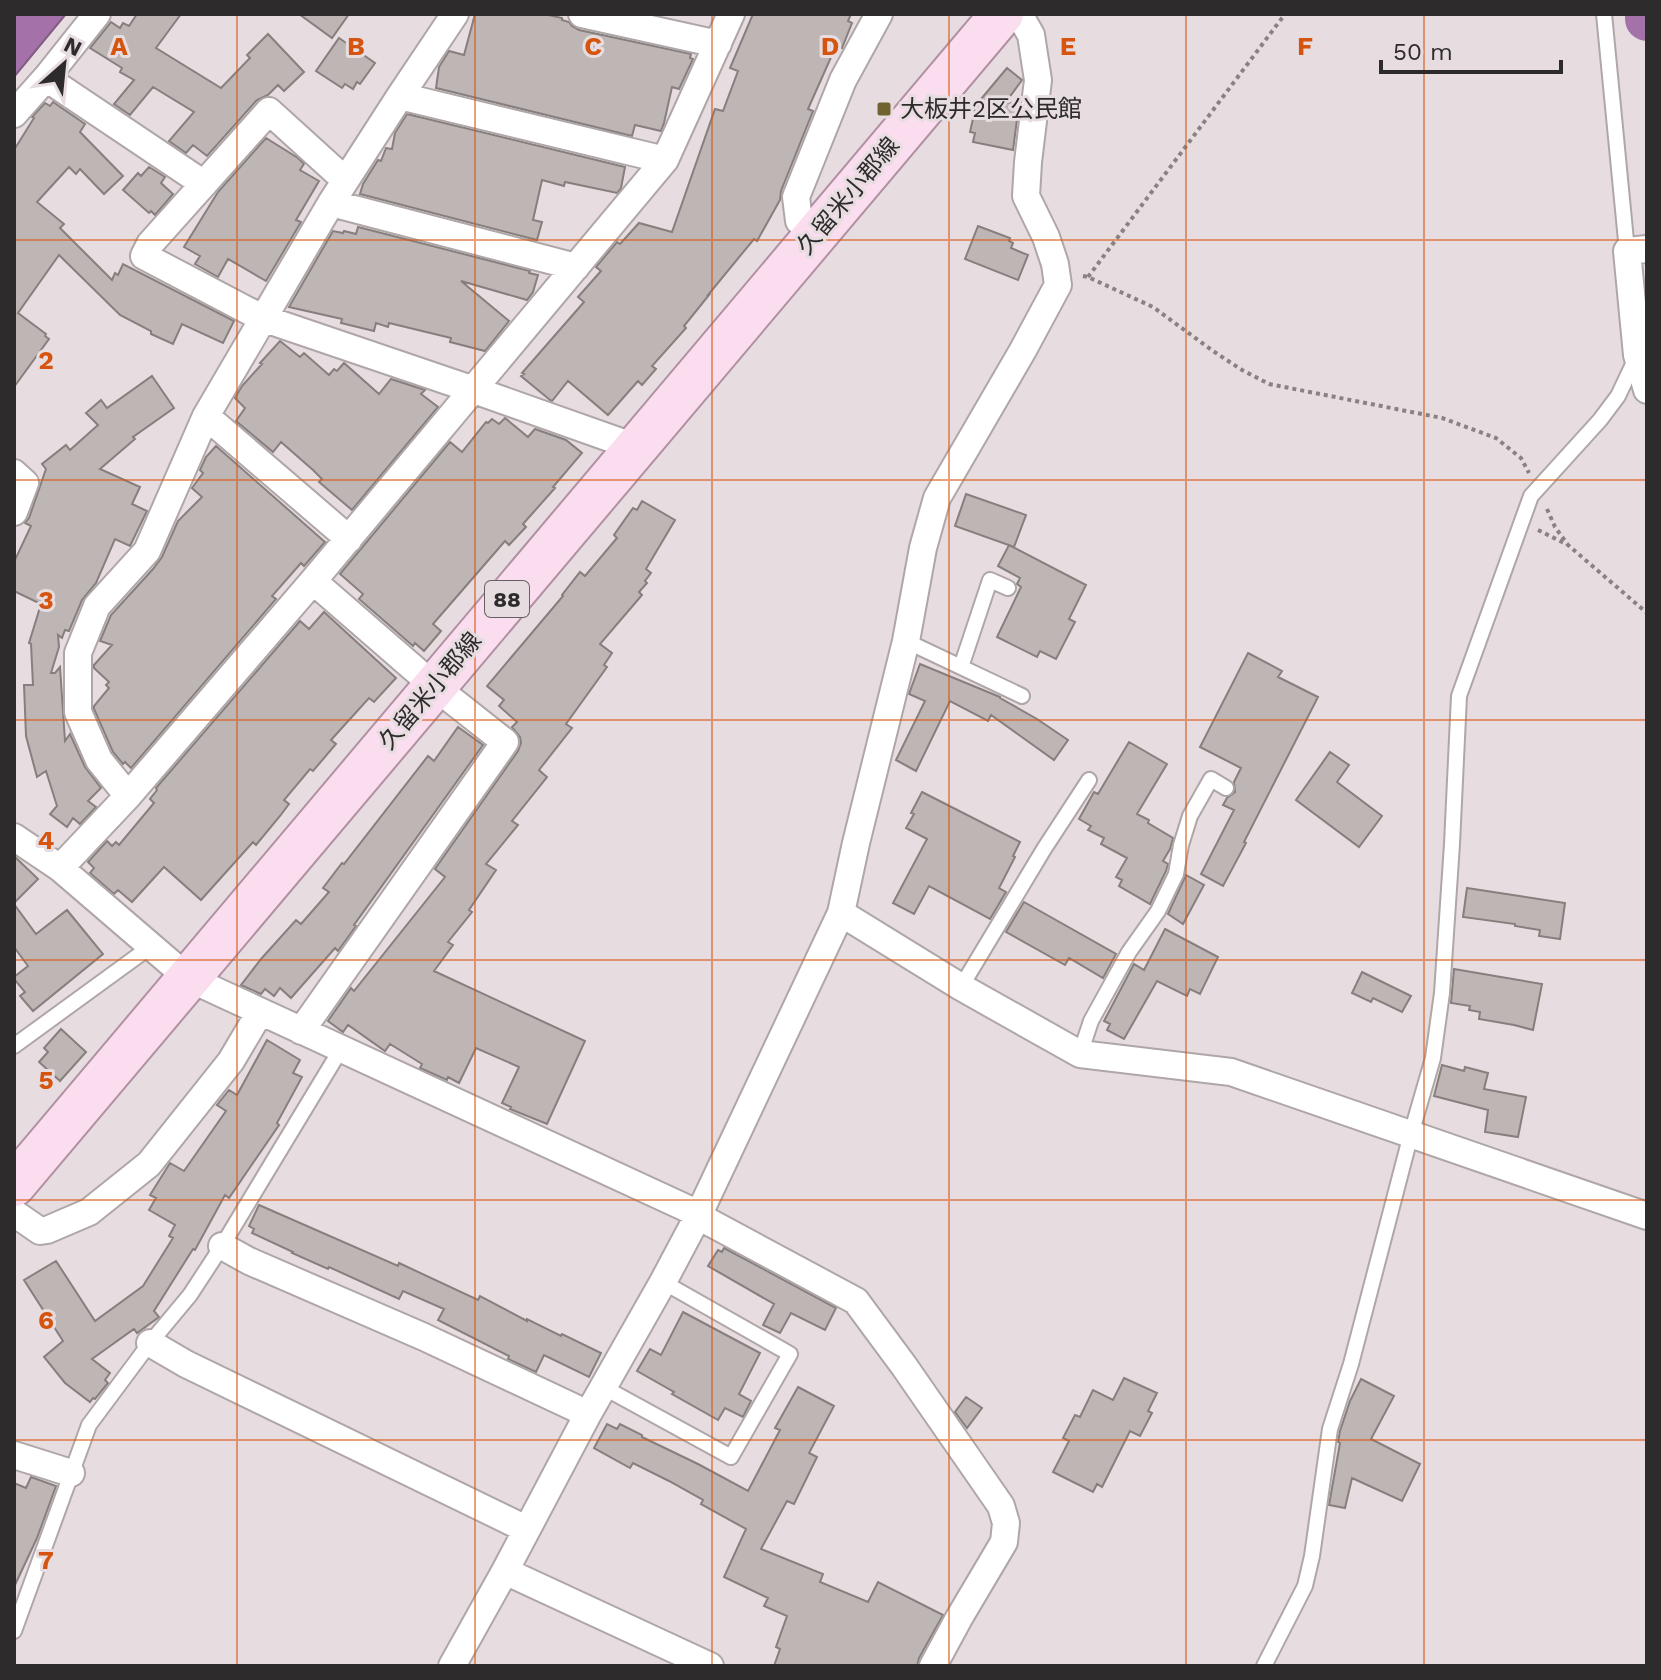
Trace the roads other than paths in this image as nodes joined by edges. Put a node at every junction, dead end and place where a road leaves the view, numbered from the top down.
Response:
1 (97, 14) edge
2 (455, 14) edge
3 (582, 14) edge
4 (731, 14) edge
5 (879, 14) edge
6 (1002, 14) edge
7 (1019, 14) edge
8 (1604, 14) edge
9 (718, 44) junction
10 (46, 78) junction
11 (400, 96) junction
12 (14, 114) edge
13 (665, 160) junction
14 (345, 180) junction
15 (204, 184) junction
16 (331, 203) junction
17 (817, 232) junction
18 (1636, 250) edge
19 (576, 267) junction
20 (262, 318) junction
21 (1637, 355) junction
22 (474, 390) junction
23 (1647, 390) edge
24 (206, 416) junction
25 (635, 447) junction
26 (14, 473) edge
27 (14, 512) edge
28 (349, 539) junction
29 (313, 581) junction
30 (1008, 588) dead end
31 (906, 641) junction
32 (961, 667) junction
33 (434, 686) junction
34 (1022, 696) dead end
35 (1089, 780) dead end
36 (1226, 788) dead end
37 (128, 796) junction
38 (14, 837) edge
39 (60, 868) junction
40 (841, 913) junction
41 (150, 947) junction
42 (188, 978) junction
43 (961, 987) junction
44 (260, 1012) junction
45 (301, 1031) junction
46 (14, 1046) edge
47 (341, 1049) junction
48 (1080, 1054) junction
49 (1411, 1134) junction
50 (14, 1185) edge
51 (14, 1213) edge
52 (698, 1215) junction
53 (1647, 1216) edge
54 (222, 1246) junction
55 (663, 1282) junction
56 (150, 1343) junction
57 (603, 1387) junction
58 (588, 1414) junction
59 (14, 1455) edge
60 (71, 1473) junction
61 (526, 1529) junction
62 (505, 1571) junction
63 (14, 1631) edge
64 (452, 1666) edge
65 (710, 1666) edge
66 (933, 1666) edge
67 (1264, 1666) edge

1 - 10 street
2 - 11 street
3 - 9 street
4 - 9 street
5 - 17 street
6 - 17 main road, 久留米小郡線 / 88
7 - 31 street
8 - 18 lane
9 - 13 street
10 - 12 street
10 - 15 street
11 - 13 street
11 - 14 street
13 - 19 street
14 - 15 street
14 - 16 street
15 - 20 street
16 - 19 street
16 - 20 street
17 - 25 main road, 久留米小郡線 / 88
18 - 21 street
19 - 22 street
20 - 22 street
20 - 24 street
21 - 23 street
21 - 49 lane
22 - 25 street
22 - 28 street
24 - 28 street
24 - 37 street
25 - 33 main road, 久留米小郡線 / 88
26 - 27 street
28 - 29 street
29 - 33 street
29 - 37 street
30 - 32 lane
31 - 32 lane
31 - 40 street
32 - 34 lane
33 - 42 main road, 久留米小郡線 / 88
33 - 45 street
35 - 43 lane
36 - 48 lane
37 - 39 street
38 - 39 street
39 - 41 street
40 - 43 street
40 - 52 street
41 - 42 street
41 - 46 lane
42 - 44 street
42 - 50 main road, 久留米小郡線 / 88
43 - 48 street
44 - 45 street
44 - 51 street
45 - 47 street
47 - 52 street
47 - 54 lane
48 - 49 street
49 - 53 street
49 - 67 lane
52 - 55 street
52 - 66 street
54 - 56 lane
54 - 58 street
55 - 57 street
55 - 57 lane
56 - 60 lane
56 - 61 street
57 - 58 street
58 - 61 street
59 - 60 street
60 - 63 lane
61 - 62 street
62 - 64 street
62 - 65 street

